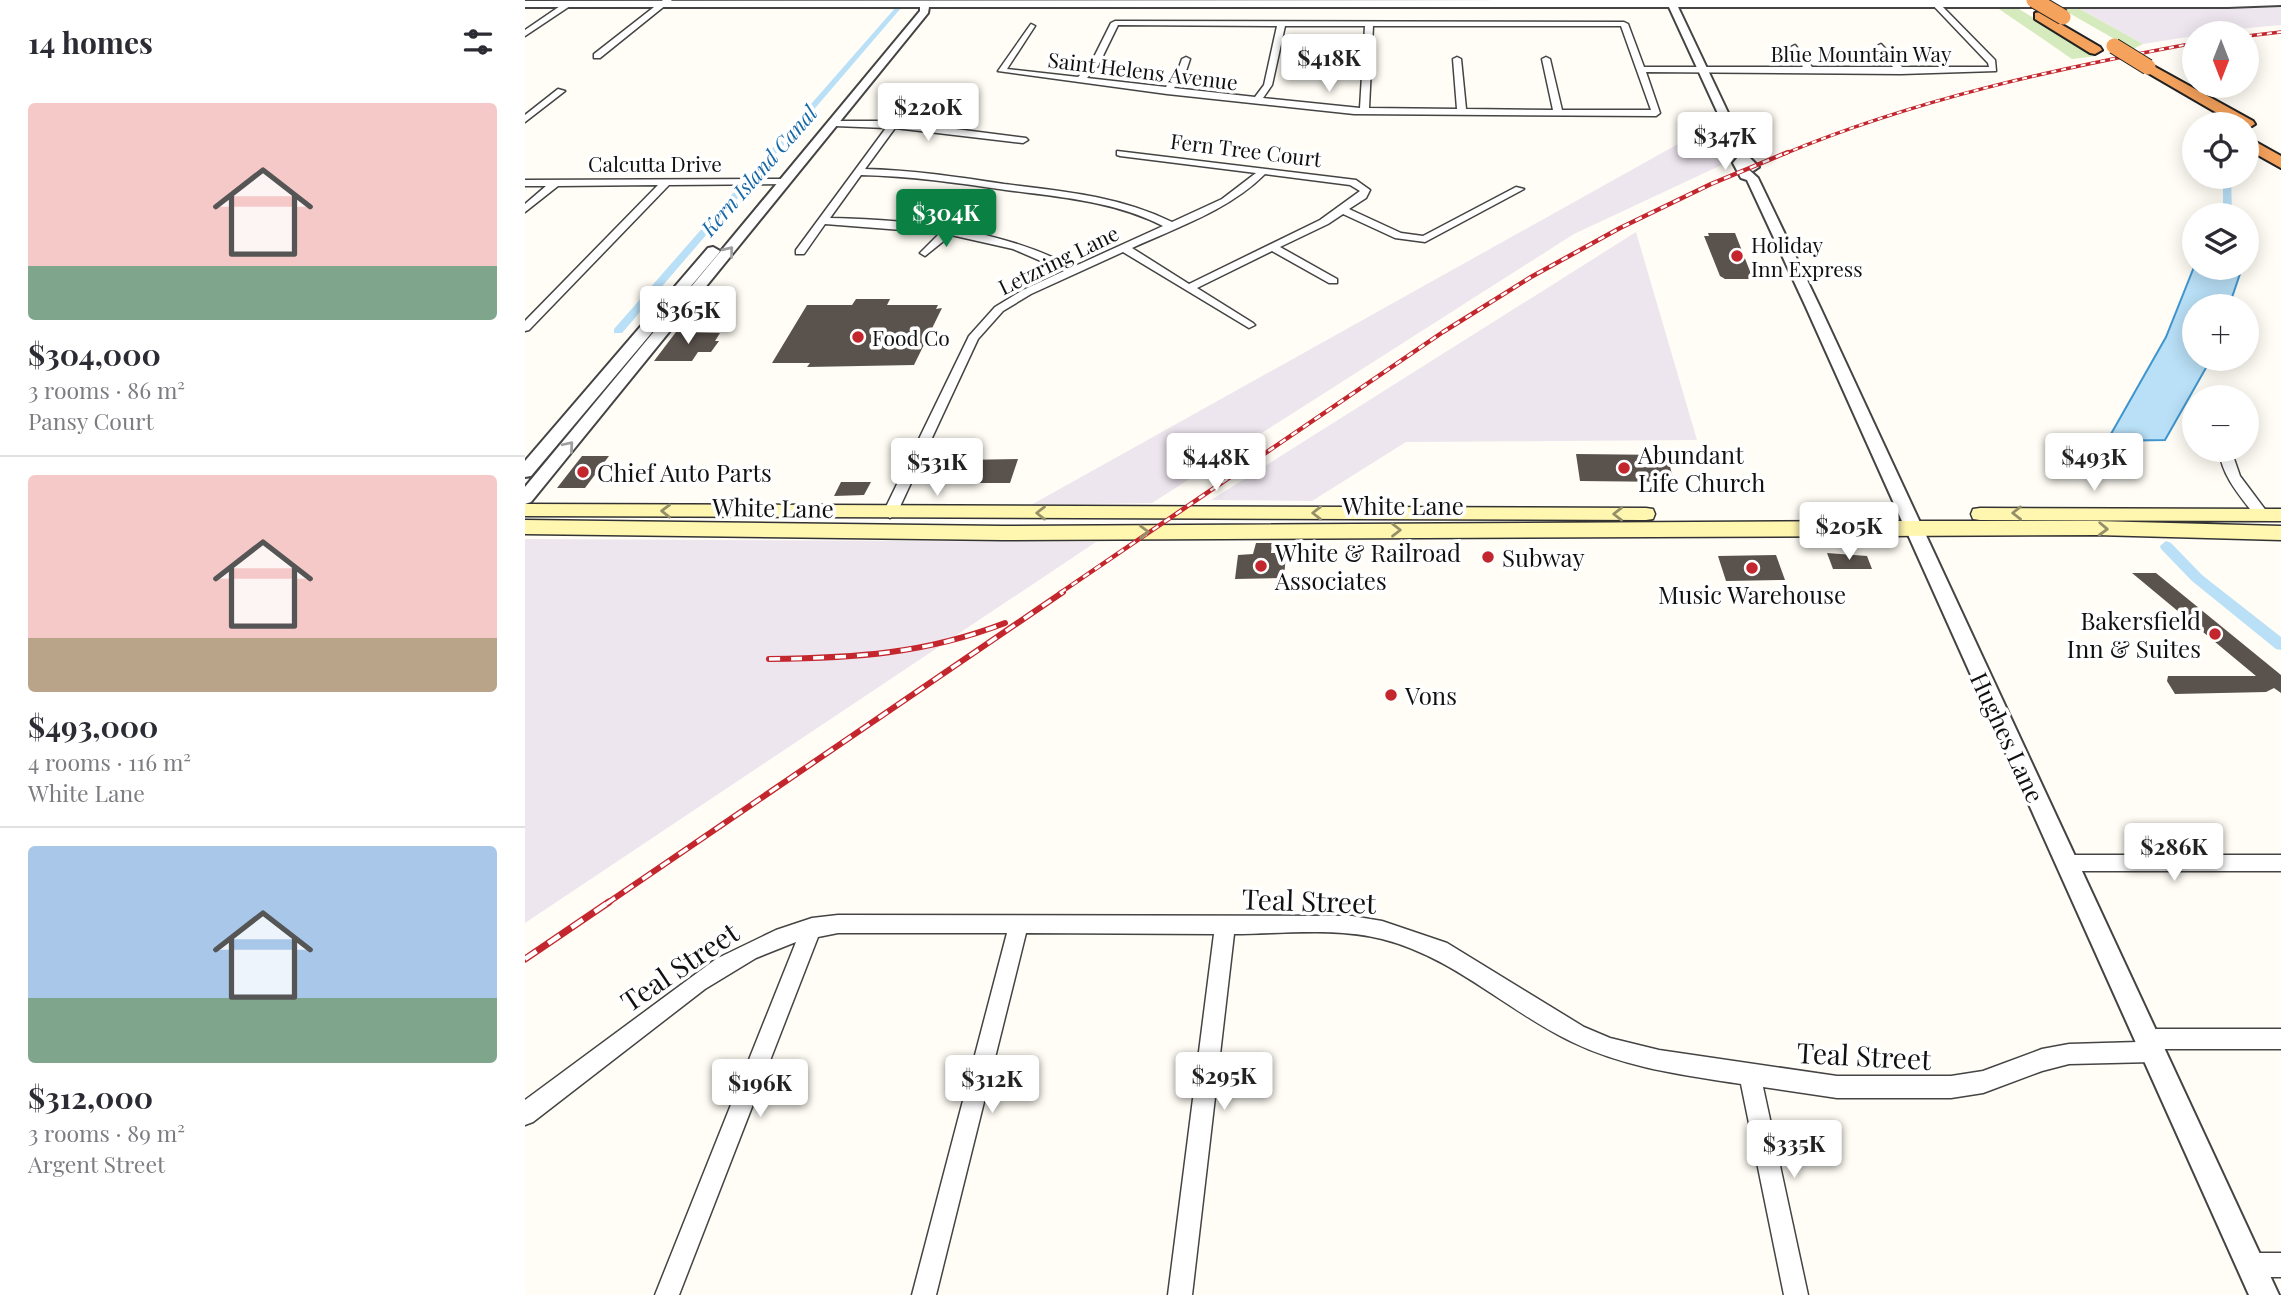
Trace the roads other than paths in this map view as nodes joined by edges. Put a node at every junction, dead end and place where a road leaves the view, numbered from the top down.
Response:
1 (2012, 0) edge
2 (2034, 0) edge
3 (665, 2) edge
4 (762, 2) edge
5 (925, 2) edge
6 (1012, 2) edge
7 (1254, 2) edge
8 (1338, 2) edge
9 (1671, 2) edge
10 (1934, 2) edge
11 (2130, 2) edge
12 (2281, 2) edge
13 (525, 4) edge
14 (569, 4) junction
15 (1200, 4) junction
16 (1463, 4) junction
17 (1193, 23) junction
18 (1281, 23) junction
19 (1369, 24) junction
20 (1465, 24) junction
21 (1031, 26) dead end
22 (525, 34) edge
23 (891, 37) junction
24 (1881, 46) dead end
25 (1795, 47) dead end
26 (597, 56) dead end
27 (887, 58) junction
28 (1186, 59) dead end
29 (1457, 59) dead end
30 (1546, 59) dead end
31 (1641, 70) junction
32 (1702, 70) junction
33 (1810, 71) junction
34 (1901, 71) junction
35 (1080, 80) junction
36 (1167, 90) junction
37 (561, 91) dead end
38 (844, 94) junction
39 (1257, 101) junction
40 (1364, 111) junction
41 (2198, 112) edge
42 (2226, 112) edge
43 (1462, 113) junction
44 (1558, 113) junction
45 (525, 119) edge
46 (835, 123) junction
47 (893, 124) junction
48 (2259, 131) edge
49 (1023, 140) dead end
50 (2281, 145) edge
51 (2259, 149) edge
52 (1120, 153) dead end
53 (2281, 163) edge
54 (1263, 171) junction
55 (858, 172) junction
56 (778, 182) junction
57 (525, 183) edge
58 (555, 183) junction
59 (667, 183) junction
60 (1519, 189) dead end
61 (525, 209) edge
62 (1343, 210) junction
63 (823, 221) junction
64 (1172, 226) junction
65 (947, 233) junction
66 (1272, 247) junction
67 (1124, 248) junction
68 (800, 252) dead end
69 (925, 253) dead end
70 (1072, 271) junction
71 (1333, 281) dead end
72 (1189, 288) junction
73 (1249, 325) dead end
74 (526, 328) edge
75 (647, 328) junction
76 (629, 373) junction
77 (2227, 462) edge
78 (525, 472) edge
79 (525, 498) edge
80 (525, 510) edge
81 (797, 512) junction
82 (891, 513) junction
83 (1009, 513) junction
84 (1135, 513) junction
85 (1285, 513) junction
86 (1910, 521) junction
87 (2278, 526) edge
88 (525, 527) edge
89 (708, 531) junction
90 (1206, 531) junction
91 (877, 532) junction
92 (789, 533) junction
93 (1002, 533) junction
94 (2066, 863) junction
95 (2281, 863) edge
96 (1019, 925) junction
97 (1225, 925) junction
98 (812, 927) junction
99 (2281, 1039) edge
100 (2150, 1046) junction
101 (1750, 1075) junction
102 (525, 1114) edge
103 (2251, 1265) junction
104 (2281, 1265) edge
105 (667, 1295) edge
106 (924, 1295) edge
107 (1181, 1295) edge
108 (1795, 1295) edge
109 (2265, 1295) edge

1 - 41 highway
2 - 42 highway, bridge
3 - 4 street
3 - 14 street
3 - 26 street
4 - 5 street
5 - 6 street
5 - 23 street
5 - 27 street
6 - 15 street
7 - 8 street
7 - 15 street
8 - 16 street
9 - 10 street
9 - 16 street
9 - 32 street, Hughes Lane
10 - 11 street
10 - 34 street, Blue Mountain Way
11 - 12 street
13 - 14 street
14 - 22 street
15 - 17 street
16 - 20 street
17 - 18 street
17 - 35 street
18 - 19 street
18 - 39 street
19 - 20 street
19 - 40 street
20 - 31 street
21 - 35 street, Saint Helens Avenue
23 - 27 street
23 - 38 street
24 - 34 street
25 - 33 street
27 - 46 street
28 - 36 street
29 - 43 street
30 - 44 street
31 - 32 street, Blue Mountain Way
31 - 44 street, Saint Helens Avenue
32 - 33 street, Blue Mountain Way
32 - 86 street, Hughes Lane
33 - 34 street, Blue Mountain Way
35 - 36 street, Saint Helens Avenue
36 - 39 street, Saint Helens Avenue
37 - 45 street
38 - 46 street
38 - 56 street
39 - 40 street, Saint Helens Avenue
40 - 43 street, Saint Helens Avenue
43 - 44 street, Saint Helens Avenue
46 - 47 street
46 - 56 street
47 - 49 street
47 - 55 street
48 - 50 highway
51 - 53 highway
52 - 54 street, Fern Tree Court
54 - 62 street, Fern Tree Court
54 - 64 street, Letzring Lane
55 - 63 street
55 - 64 street
56 - 59 street, Calcutta Drive
56 - 75 street
76 -> 56 street
57 - 58 street, Calcutta Drive
58 - 59 street, Calcutta Drive
58 - 61 street
59 - 74 street
60 - 62 street
62 - 66 street
63 - 65 street
63 - 68 street
64 - 67 street, Letzring Lane
65 - 69 street
65 - 70 street
66 - 71 street
66 - 72 street
67 - 70 street, Letzring Lane
67 - 72 street
70 - 82 street, Letzring Lane
72 - 73 street
75 - 76 street
75 - 78 street
79 -> 76 street
77 - 87 street
81 -> 80 main road, White Lane
81 - 82 main road, White Lane
81 - 89 main road
82 - 83 main road, White Lane
82 - 92 main road
84 -> 83 main road, White Lane
83 - 91 main road
84 - 85 main road, White Lane
84 - 93 main road
86 -> 85 main road, White Lane
85 - 90 main road
87 -> 86 main road, White Lane
86 -> 87 main road, White Lane
90 -> 86 main road, White Lane
86 - 94 street, Hughes Lane
88 - 89 main road, White Lane
89 - 92 main road, White Lane
93 -> 90 main road, White Lane
91 - 92 main road, White Lane
91 - 93 main road, White Lane
94 - 95 street
94 - 100 street, Hughes Lane
96 - 97 street, Teal Street
96 - 98 street, Teal Street
96 - 106 street
97 - 101 street, Teal Street
97 - 107 street
98 - 102 street, Teal Street
98 - 105 street
99 - 100 street, Teal Street
100 - 101 street, Teal Street
100 - 103 street, Hughes Lane
101 - 108 street
103 - 104 street
103 - 109 street, Hughes Lane

